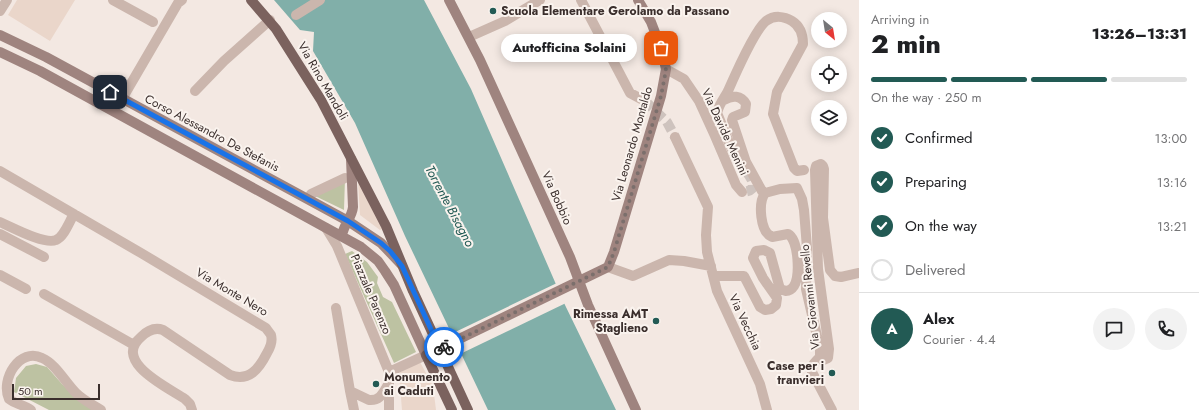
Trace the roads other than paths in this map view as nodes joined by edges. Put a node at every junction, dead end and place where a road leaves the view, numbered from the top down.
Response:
1 (7, 0) edge
2 (113, 0) edge
3 (182, 0) edge
4 (251, 0) edge
5 (320, 0) edge
6 (449, 0) edge
7 (540, 0) edge
8 (581, 0) edge
9 (638, 0) edge
10 (0, 11) edge
11 (296, 15) dead end
12 (270, 20) junction
13 (153, 22) dead end
14 (0, 35) edge
15 (469, 37) junction
16 (0, 52) edge
17 (666, 70) junction
18 (196, 91) dead end
19 (122, 99) junction
20 (645, 100) tunnel mouth
21 (724, 100) junction
22 (675, 137) tunnel mouth
23 (350, 156) junction
24 (737, 160) tunnel mouth
25 (804, 170) dead end
26 (0, 171) edge
27 (345, 178) dead end
28 (742, 192) dead end
29 (765, 193) junction
30 (311, 194) dead end
31 (74, 214) junction
32 (348, 221) junction
33 (0, 222) edge
34 (326, 228) junction
35 (0, 234) edge
36 (342, 236) junction
37 (44, 257) dead end
38 (342, 258) junction
39 (402, 266) junction
40 (608, 267) junction
41 (713, 271) junction
42 (859, 273) edge
43 (0, 275) edge
44 (579, 281) junction
45 (26, 289) dead end
46 (44, 294) dead end
47 (336, 308) dead end
48 (134, 345) junction
49 (443, 347) junction
50 (426, 355) junction
51 (820, 357) junction
52 (389, 372) junction
53 (388, 385) junction
54 (350, 390) junction
55 (450, 408) edge
56 (98, 409) edge
57 (31, 410) edge
58 (192, 410) edge
59 (354, 410) edge
60 (389, 410) edge
61 (468, 410) edge
62 (636, 410) edge
63 (767, 410) edge
64 (832, 410) edge

1 - 10 street
2 - 13 street
3 - 19 street
4 - 12 main road, Via Rino Mandoli
5 - 11 street
6 - 15 main road, Via Bobbio
7 - 15 street
8 - 20 street
9 - 17 main road, Via Leonardo Montaldo
12 - 18 street
12 - 23 main road, Via Rino Mandoli
14 - 19 main road, Corso Alessandro De Stefanis
15 - 44 main road, Via Bobbio
16 - 34 main road
17 - 28 street, Via Davide Menini
17 - 40 main road, Via Leonardo Montaldo
19 - 32 main road, Corso Alessandro De Stefanis
21 - 24 street, Via Davide Menini
21 - 25 street, Via Davide Menini
21 - 29 street, Via Davide Menini
22 - 41 street, Via Vecchia
23 - 32 main road, Via Rino Mandoli
23 - 39 main road, Via Rino Mandoli
26 - 31 street, Via Monte Nero
27 - 30 street
29 - 41 street, Via Giovanni Revello
29 - 51 street, Via Giovanni Revello
31 - 33 street
31 - 48 street, Via Monte Nero
32 - 36 main road, Via Rino Mandoli
32 - 39 main road, Corso Alessandro De Stefanis
34 - 36 main road
34 - 38 street, Piazzale Parenzo
35 - 37 street
36 - 38 street
36 - 50 main road
38 - 52 street, Piazzale Parenzo
39 - 49 main road
40 - 41 street
40 - 44 main road
41 - 63 street, Via Vecchia
42 - 51 street, Via Giovanni Revello
43 - 45 street
44 - 49 main road
44 - 62 main road, Via Bobbio
46 - 48 street
47 - 54 street
48 - 58 street
49 - 50 main road
49 - 61 main road
50 - 52 street
50 - 55 main road
51 - 64 street
52 - 53 street, Piazzale Parenzo
53 - 54 street
53 - 60 street, Piazzale Parenzo
54 - 59 street
56 - 57 street

